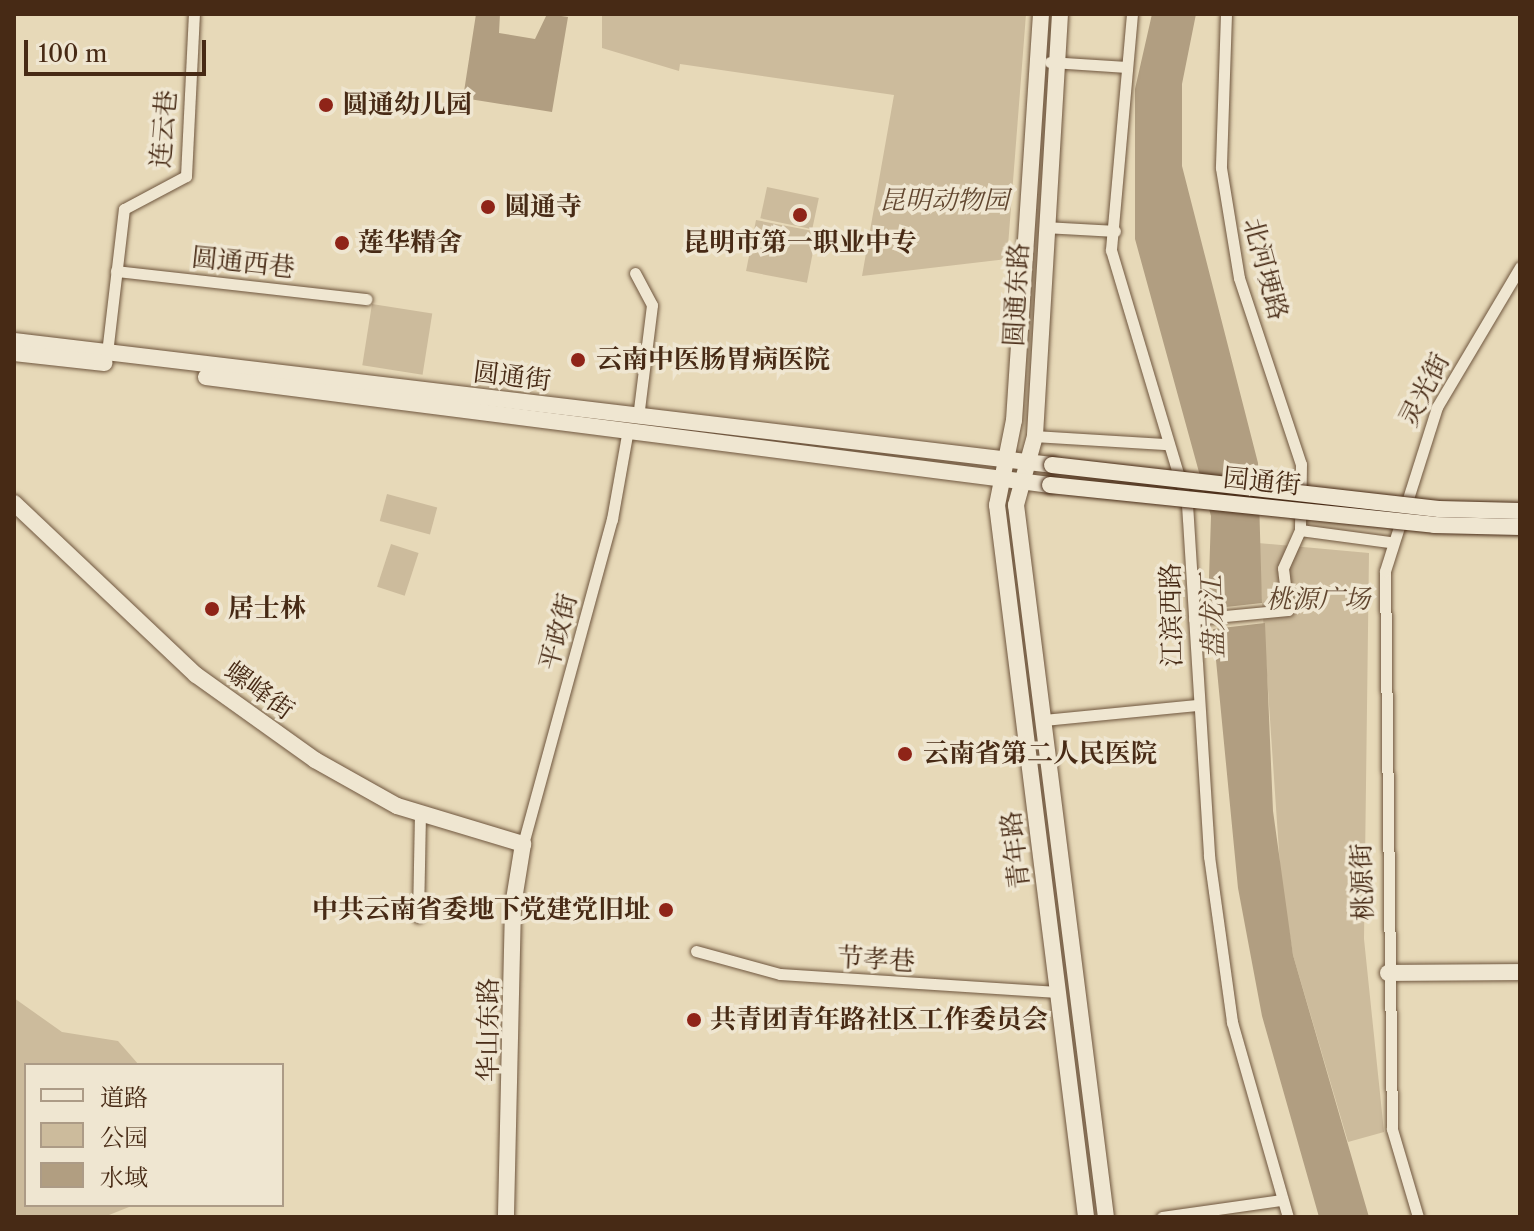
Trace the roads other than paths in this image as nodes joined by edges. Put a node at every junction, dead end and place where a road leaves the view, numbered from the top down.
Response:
1 (194, 14) edge
2 (1041, 14) edge
3 (1060, 14) edge
4 (1132, 14) edge
5 (1226, 14) edge
6 (1038, 61) junction
7 (1058, 62) junction
8 (1125, 67) junction
9 (1045, 227) junction
10 (1115, 231) junction
11 (1520, 267) edge
12 (116, 271) junction
13 (635, 273) dead end
14 (366, 299) dead end
15 (14, 341) edge
16 (14, 353) edge
17 (106, 358) junction
18 (633, 423) junction
19 (1035, 436) junction
20 (1167, 444) junction
21 (1004, 459) junction
22 (1025, 462) junction
23 (999, 478) junction
24 (1019, 481) junction
25 (14, 503) edge
26 (1520, 511) edge
27 (1520, 527) edge
28 (1300, 530) junction
29 (1389, 542) junction
30 (1200, 618) junction
31 (1196, 705) junction
32 (1044, 720) junction
33 (420, 815) junction
34 (523, 844) junction
35 (418, 917) dead end
36 (696, 951) dead end
37 (1520, 972) edge
38 (1388, 973) junction
39 (1057, 992) junction
40 (1282, 1200) junction
41 (506, 1217) edge
42 (1086, 1217) edge
43 (1106, 1217) edge
44 (1162, 1217) edge
45 (1288, 1217) edge
46 (1418, 1217) edge

1 - 12 street, 连云巷
2 - 6 main road, 圆通东路
3 - 7 main road, 圆通东路
4 - 8 street, 江滨西路
5 - 28 street, 北河埂路
6 - 7 street
6 - 21 main road, 圆通东路
7 - 8 street
7 - 9 main road, 圆通东路
8 - 10 street, 江滨西路
9 - 10 street
9 - 19 main road, 圆通东路
10 - 20 street, 江滨西路
11 - 29 street, 灵光街
12 - 14 street, 圆通西巷
12 - 17 street, 连云巷
13 - 18 street, 平政街
15 - 17 main road, 圆通街
16 - 17 main road, 圆通街
17 - 18 main road, 圆通街
18 - 21 main road, 圆通街
18 - 23 main road, 圆通街
18 - 34 street, 平政街
19 - 20 street
19 - 22 main road, 圆通东路
20 - 30 street, 江滨西路
21 - 22 main road, 园通街
21 - 23 main road, 圆通东路
22 - 24 main road, 圆通东路
22 - 26 main road, 园通街, bridge
23 - 24 main road, 园通街
23 - 39 main road, 青年路
24 - 27 main road, 园通街, bridge
24 - 32 main road, 青年路
25 - 33 main road, 螺峰街
28 - 29 street
28 - 30 street
29 - 38 street, 桃源街
30 - 31 street, 江滨西路
31 - 32 street
31 - 40 street, 江滨西路
32 - 43 main road, 青年路
33 - 34 main road, 螺峰街
33 - 35 street
34 - 41 main road, 华山东路
36 - 39 street, 节孝巷
37 - 38 main road
38 - 46 street, 桃源街
39 - 42 main road, 青年路
40 - 44 street
40 - 45 street, 江滨西路

